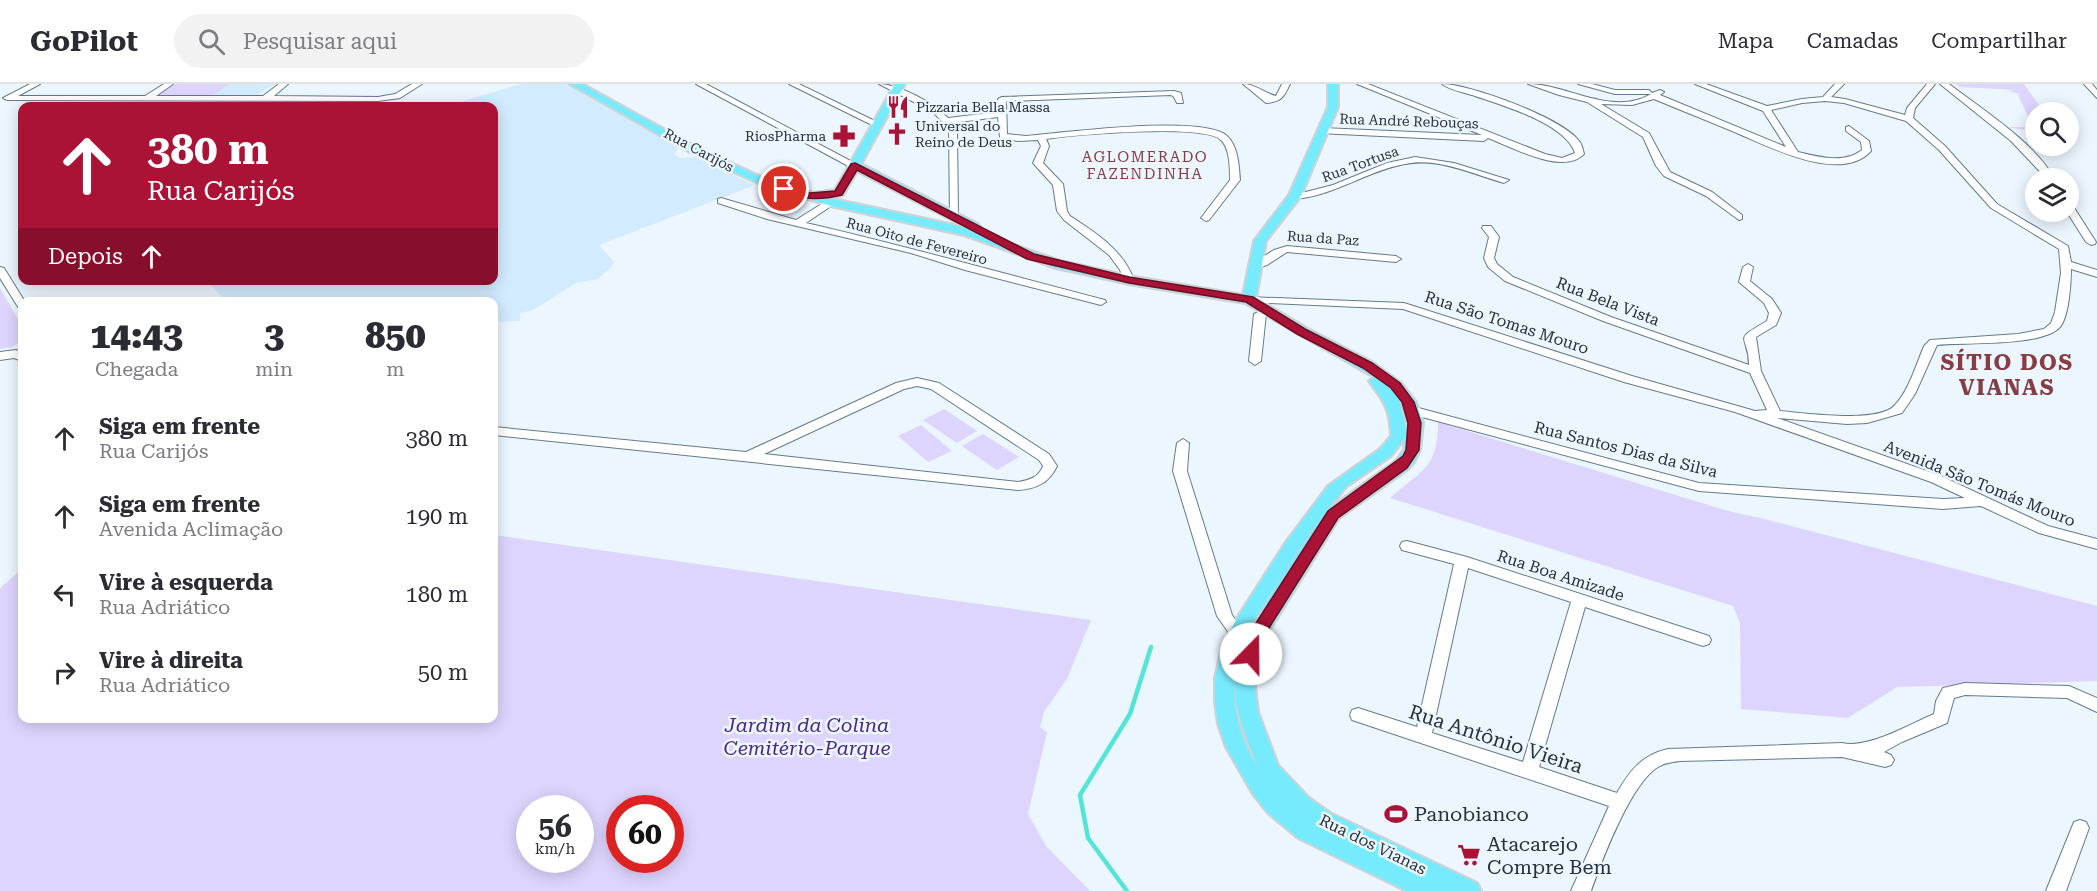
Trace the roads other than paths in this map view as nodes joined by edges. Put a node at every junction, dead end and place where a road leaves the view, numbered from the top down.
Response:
1 (36, 84) edge
2 (169, 84) edge
3 (284, 84) edge
4 (418, 84) edge
5 (575, 84) edge
6 (700, 84) edge
7 (793, 84) edge
8 (883, 84) edge
9 (1247, 84) edge
10 (1286, 84) edge
11 (1333, 84) edge
12 (1362, 84) edge
13 (1446, 84) edge
14 (1532, 84) edge
15 (1582, 84) edge
16 (1699, 84) edge
17 (1840, 84) edge
18 (1931, 84) edge
19 (1944, 84) edge
20 (2088, 84) edge
21 (1102, 86) dead end
22 (898, 87) edge
23 (1660, 91) edge
24 (1076, 95) junction
25 (2097, 96) edge
26 (147, 98) junction
27 (4, 99) edge
28 (265, 99) junction
29 (1825, 99) junction
30 (1180, 101) dead end
31 (1591, 102) junction
32 (1766, 109) junction
33 (1001, 114) junction
34 (1909, 119) junction
35 (946, 121) junction
36 (877, 124) junction
37 (1848, 129) dead end
38 (1322, 131) junction
39 (1041, 137) junction
40 (1496, 138) junction
41 (1796, 154) junction
42 (855, 166) junction
43 (2042, 168) edge
44 (1504, 180) dead end
45 (1295, 196) junction
46 (835, 197) junction
47 (721, 201) dead end
48 (949, 214) junction
49 (1738, 217) dead end
50 (1206, 218) dead end
51 (928, 222) junction
52 (2074, 222) edge
53 (796, 224) junction
54 (1487, 228) dead end
55 (1005, 244) junction
56 (2081, 245) edge
57 (1396, 259) dead end
58 (2068, 264) junction
59 (1254, 266) junction
60 (1748, 267) dead end
61 (0, 270) edge
62 (2097, 274) edge
63 (1129, 280) junction
64 (18, 299) edge
65 (1101, 302) dead end
66 (1248, 304) junction
67 (18, 353) edge
68 (0, 356) edge
69 (1256, 361) dead end
70 (1755, 371) junction
71 (1396, 393) junction
72 (1411, 410) junction
73 (1749, 413) junction
74 (1774, 413) junction
75 (498, 430) edge
76 (796, 435) junction
77 (1183, 442) dead end
78 (749, 456) junction
79 (796, 462) junction
80 (1981, 502) junction
81 (2097, 544) edge
82 (1407, 546) dead end
83 (1462, 561) junction
84 (1579, 600) junction
85 (1238, 635) junction
86 (1703, 639) dead end
87 (2097, 705) edge
88 (1358, 715) dead end
89 (1423, 738) junction
90 (1846, 751) junction
91 (1885, 760) dead end
92 (1530, 772) junction
93 (1622, 802) junction
94 (2080, 828) dead end
95 (1431, 891) edge
96 (1469, 891) edge
97 (1581, 891) edge
98 (2056, 891) edge

1 - 27 street
2 - 26 street
3 - 28 street
4 - 28 street
5 - 46 main road, Rua Carijós
6 - 42 street
7 - 36 street
8 - 22 street
9 - 10 street
11 - 38 main road
12 - 40 street
13 - 40 street
14 - 31 street
15 - 23 street
16 - 32 street
17 - 29 street
18 - 34 street
19 - 43 street
20 - 25 street
21 - 24 street
22 - 35 street
22 - 36 main road
23 - 31 street
23 - 41 street
24 - 30 street
24 - 33 street
26 - 27 street
26 - 28 street
29 - 32 street
29 - 34 street
31 - 49 street
32 - 41 street
33 - 35 street
33 - 39 street
34 - 56 street
35 - 48 street
36 - 42 main road
37 - 41 street
38 - 40 street, Rua André Rebouças
38 - 45 main road
39 - 50 street
39 - 63 street
42 - 46 main road
42 - 48 main road
44 - 45 street, Rua Tortusa
45 - 59 main road
46 - 51 main road, Rua Carijós
46 - 53 street, Rua Oito de Fevereiro
47 - 53 street, Rua Oito de Fevereiro
48 - 51 main road
48 - 55 main road
51 - 55 main road, Rua Carijós
52 - 56 street
53 - 65 street, Rua Oito de Fevereiro
54 - 70 street, Rua Bela Vista
55 - 63 main road, Rua Carijós
56 - 58 street
57 - 59 street, Rua da Paz
58 - 62 street
58 - 74 street
59 - 66 main road
60 - 70 street
61 - 64 street
63 - 66 main road, Rua Carijós
66 - 69 street
66 - 71 main road, Rua dos Vianas
66 - 73 street, Rua São Tomas Mouro
67 - 68 street
70 - 74 street
71 - 72 main road, Rua dos Vianas
71 - 85 main road, Rua dos Vianas
72 - 80 street, Rua Santos Dias da Silva
72 - 96 main road, Rua dos Vianas
73 - 74 street
73 - 80 street, Avenida São Tomás Mouro
75 - 78 street
76 - 78 street
76 - 79 street
76 - 79 street
77 - 85 street
78 - 79 street
80 - 81 street, Avenida São Tomás Mouro
82 - 83 street, Rua Boa Amizade
83 - 84 street, Rua Boa Amizade
83 - 89 street
84 - 86 street, Rua Boa Amizade
84 - 92 street
85 - 95 main road, Rua dos Vianas
87 - 90 street
88 - 89 street, Rua Antônio Vieira
89 - 92 street, Rua Antônio Vieira
90 - 91 street
90 - 93 street
92 - 93 street, Rua Antônio Vieira
93 - 97 street
94 - 98 street

